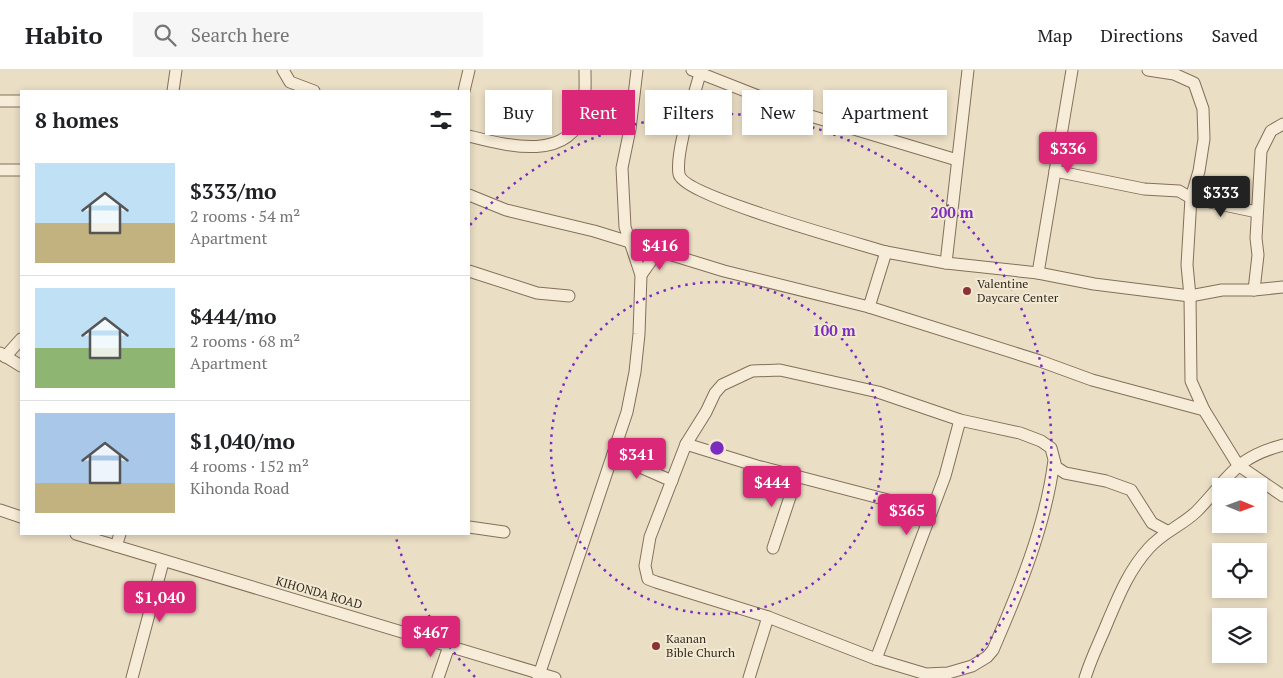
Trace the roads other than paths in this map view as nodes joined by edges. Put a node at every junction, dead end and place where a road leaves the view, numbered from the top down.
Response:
1 (176, 70) edge
2 (283, 70) edge
3 (469, 70) edge
4 (585, 70) edge
5 (637, 70) edge
6 (968, 70) edge
7 (1072, 70) edge
8 (1148, 70) edge
9 (698, 71) edge
10 (173, 90) edge
11 (311, 90) edge
12 (464, 90) edge
13 (0, 101) edge
14 (20, 101) edge
15 (1283, 124) edge
16 (470, 136) edge
17 (957, 160) junction
18 (0, 170) edge
19 (20, 170) edge
20 (1056, 171) junction
21 (470, 195) edge
22 (1191, 198) junction
23 (1257, 212) junction
24 (631, 243) junction
25 (658, 251) junction
26 (886, 252) junction
27 (946, 263) junction
28 (470, 271) edge
29 (1038, 273) junction
30 (641, 275) junction
31 (1283, 287) edge
32 (1254, 290) junction
33 (570, 296) dead end
34 (1190, 296) junction
35 (869, 308) junction
36 (20, 340) edge
37 (3, 355) edge
38 (20, 365) edge
39 (1204, 410) junction
40 (960, 420) junction
41 (686, 444) junction
42 (1283, 445) edge
43 (613, 455) junction
44 (1054, 460) junction
45 (1238, 465) junction
46 (797, 476) junction
47 (672, 481) junction
48 (1283, 496) edge
49 (0, 510) edge
50 (930, 511) junction
51 (20, 517) edge
52 (470, 527) edge
53 (1167, 531) junction
54 (504, 532) dead end
55 (79, 535) edge
56 (120, 535) edge
57 (116, 546) junction
58 (773, 548) dead end
59 (164, 562) junction
60 (768, 617) junction
61 (449, 646) junction
62 (876, 659) junction
63 (539, 675) edge
64 (132, 678) edge
65 (438, 678) edge
66 (555, 678) edge
67 (749, 678) edge
68 (1085, 678) edge

1 - 10 street
2 - 11 street
3 - 12 street
4 - 16 street
5 - 24 street
6 - 17 street
7 - 20 street
8 - 22 street
9 - 17 street
9 - 26 street
13 - 14 street
15 - 23 street
17 - 27 street
18 - 19 street
20 - 22 street
20 - 29 street
21 - 24 street
22 - 23 street
22 - 34 street
23 - 32 street
24 - 25 street
24 - 30 street
25 - 30 street
25 - 35 street
26 - 27 street
26 - 35 street
27 - 29 street
28 - 33 street
29 - 34 street
30 - 43 street
31 - 32 street
32 - 34 street
34 - 39 street
35 - 39 street
36 - 37 street
37 - 38 street
39 - 45 street
40 - 41 street
40 - 44 street
40 - 50 street
41 - 46 street
41 - 47 street
42 - 45 street
43 - 47 street
43 - 63 street
44 - 53 street
44 - 62 street
45 - 48 street
45 - 53 street
46 - 50 street
46 - 58 street
47 - 60 street
49 - 51 street
50 - 62 street
52 - 54 street
53 - 68 street
55 - 57 street, KIHONDA ROAD
56 - 57 street
57 - 59 street, KIHONDA ROAD
59 - 61 street, KIHONDA ROAD
59 - 64 street
60 - 62 street
60 - 67 street
61 - 63 street, KIHONDA ROAD
61 - 65 street
63 - 66 street, KIHONDA ROAD

